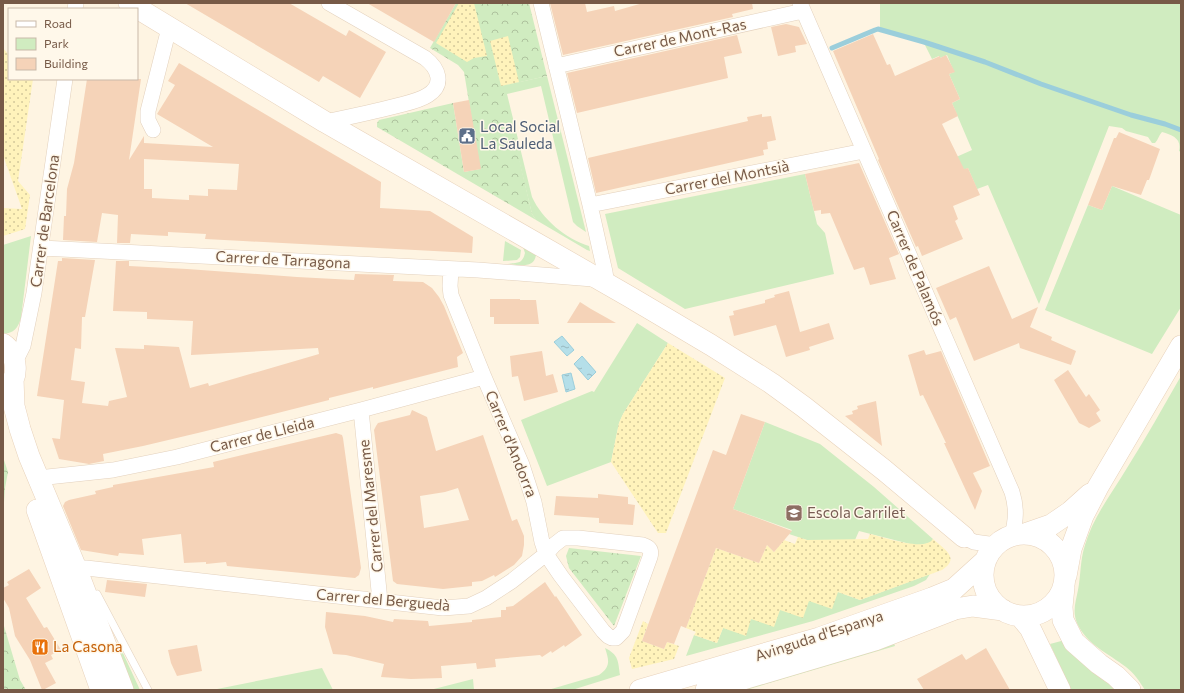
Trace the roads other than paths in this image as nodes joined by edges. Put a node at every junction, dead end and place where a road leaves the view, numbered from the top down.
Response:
1 (329, 3) edge
2 (541, 3) edge
3 (801, 7) edge
4 (138, 9) edge
5 (169, 28) junction
6 (556, 66) junction
7 (65, 80) edge
8 (325, 122) junction
9 (152, 130) dead end
10 (864, 151) junction
11 (590, 205) junction
12 (41, 248) junction
13 (568, 262) junction
14 (451, 269) junction
15 (524, 273) junction
16 (606, 278) junction
17 (3, 344) edge
18 (1181, 346) edge
19 (10, 377) edge
20 (484, 377) junction
21 (361, 410) junction
22 (3, 426) edge
23 (38, 478) junction
24 (1098, 487) junction
25 (964, 537) joint
26 (1005, 544) junction
27 (546, 554) junction
28 (83, 570) junction
29 (1065, 580) junction
30 (94, 587) dead end
31 (380, 601) junction
32 (1018, 618) junction
33 (604, 631) joint
34 (101, 690) edge
35 (123, 690) edge
36 (148, 690) edge
37 (640, 690) edge
38 (706, 690) edge
39 (1060, 690) edge
40 (1130, 690) edge

1 - 8 street
2 - 6 street
3 - 6 street, Carrer de Mont-Ras
3 - 10 street, Carrer de Palamós
4 - 5 street
5 - 8 street
5 - 9 street
6 - 11 street
7 - 12 street, Carrer de Barcelona
8 - 13 street
10 - 11 street, Carrer del Montsià
10 - 26 street, Carrer de Palamós
11 - 16 street
12 - 14 street, Carrer de Tarragona
12 - 19 street, Carrer de Barcelona
13 - 15 street, Carrer de Tarragona
13 - 16 street
14 - 15 street, Carrer de Tarragona
14 - 20 street, Carrer d'Andorra
15 - 16 street, Carrer de Tarragona
16 - 25 street
17 - 19 street
18 - 24 street, Avinguda d'Espanya
19 - 23 street
20 - 21 street, Carrer de Lleida
20 - 27 street, Carrer d'Andorra
21 - 23 street, Carrer de Lleida
21 - 31 street, Carrer del Maresme
22 - 34 street
23 - 28 street
24 - 26 street, Avinguda d'Espanya
24 - 29 street, Avinguda d'Espanya
25 - 26 street
26 - 29 street
26 - 32 street
26 - 37 street, Avinguda d'Espanya
27 - 31 street, Carrer del Berguedà
27 - 33 street, Carrer d'Andorra
27 - 33 street, Carrer del Berguedà
28 - 31 street, Carrer del Berguedà
28 - 35 street
29 - 32 street
29 - 40 street
30 - 36 lane
32 - 38 street, Avinguda d'Espanya
32 - 39 street

